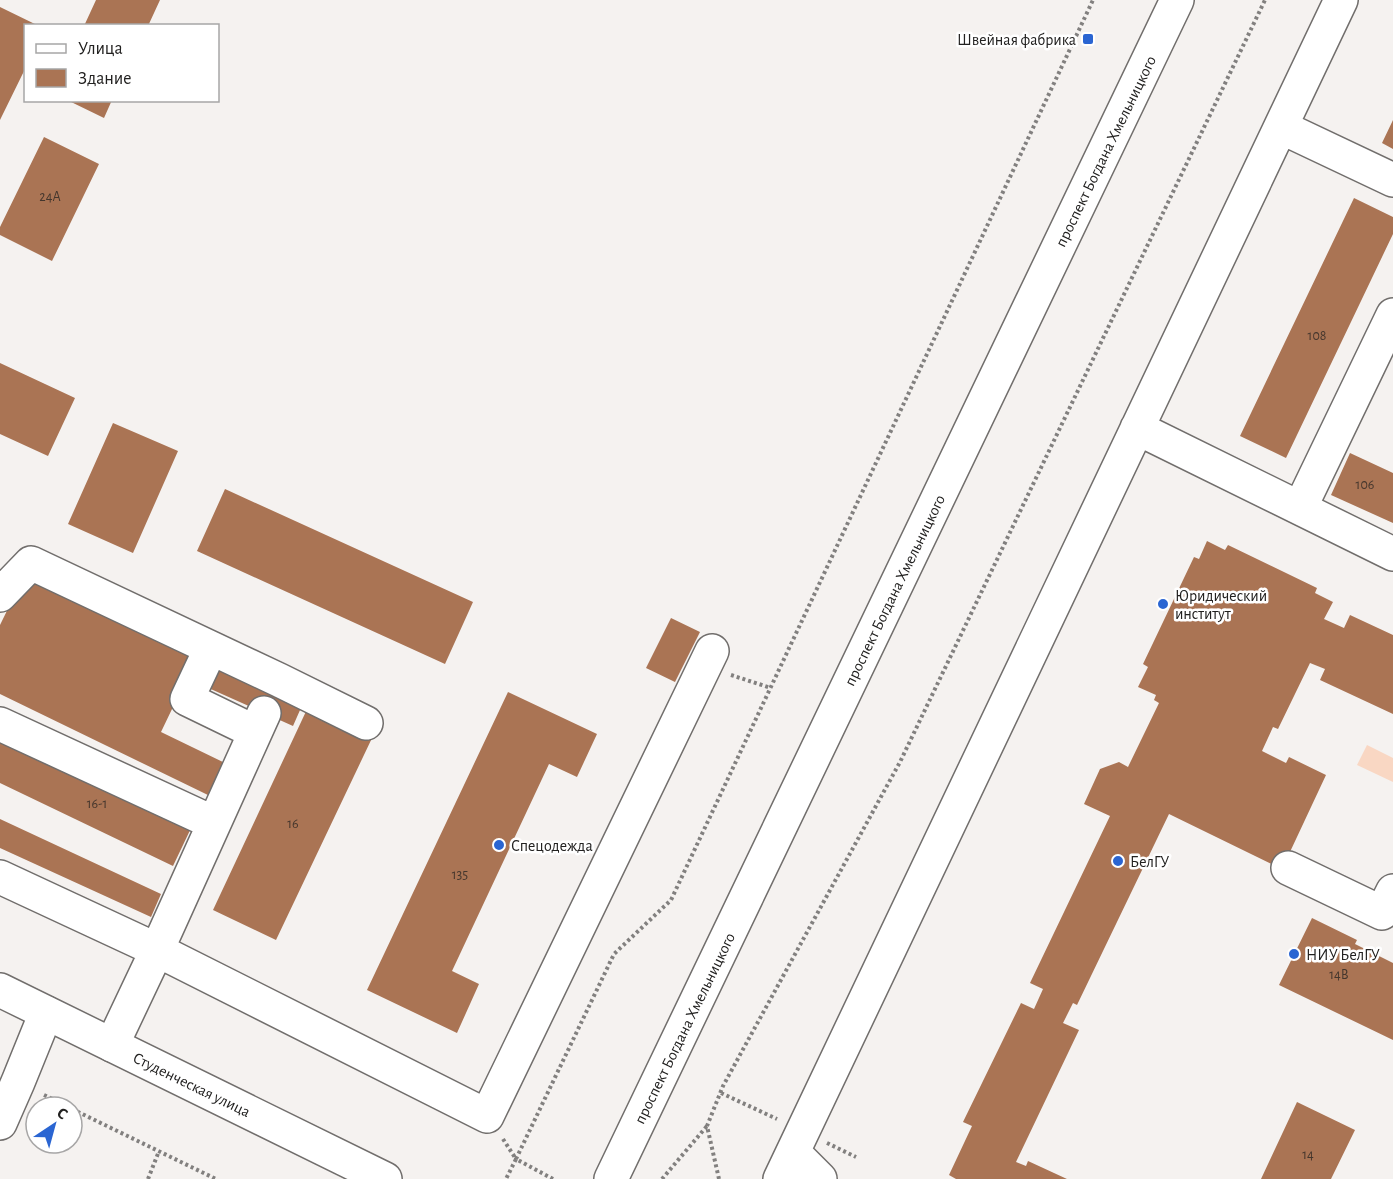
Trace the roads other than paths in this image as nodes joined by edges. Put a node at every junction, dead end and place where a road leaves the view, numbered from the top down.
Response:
1 (1177, 0) edge
2 (1341, 0) edge
3 (1281, 127) junction
4 (1393, 180) edge
5 (1393, 315) edge
6 (1137, 428) junction
7 (1300, 508) junction
8 (1393, 554) edge
9 (0, 595) edge
10 (211, 648) junction
11 (708, 659) road end
12 (268, 703) junction
13 (366, 723) dead end
14 (0, 724) edge
15 (214, 823) junction
16 (1288, 868) dead end
17 (0, 878) edge
18 (1393, 891) edge
19 (157, 950) junction
20 (0, 990) edge
21 (46, 1013) junction
22 (112, 1045) junction
23 (0, 1123) edge
24 (786, 1165) edge
25 (385, 1179) edge
26 (611, 1179) edge
27 (820, 1179) edge

1 - 26 main road, проспект Богдана Хмельницкого
2 - 3 main road
3 - 4 main road
3 - 6 main road
5 - 7 main road
6 - 7 main road
6 - 24 main road
7 - 8 main road
9 - 10 main road
10 - 12 main road
10 - 12 main road
11 - 19 main road
12 - 13 main road
12 - 15 main road
14 - 15 main road
15 - 19 main road
16 - 18 main road
17 - 19 main road
19 - 22 main road
20 - 21 main road, Студенческая улица
21 - 22 main road, Студенческая улица
21 - 23 main road
22 - 25 main road, Студенческая улица
24 - 27 main road

